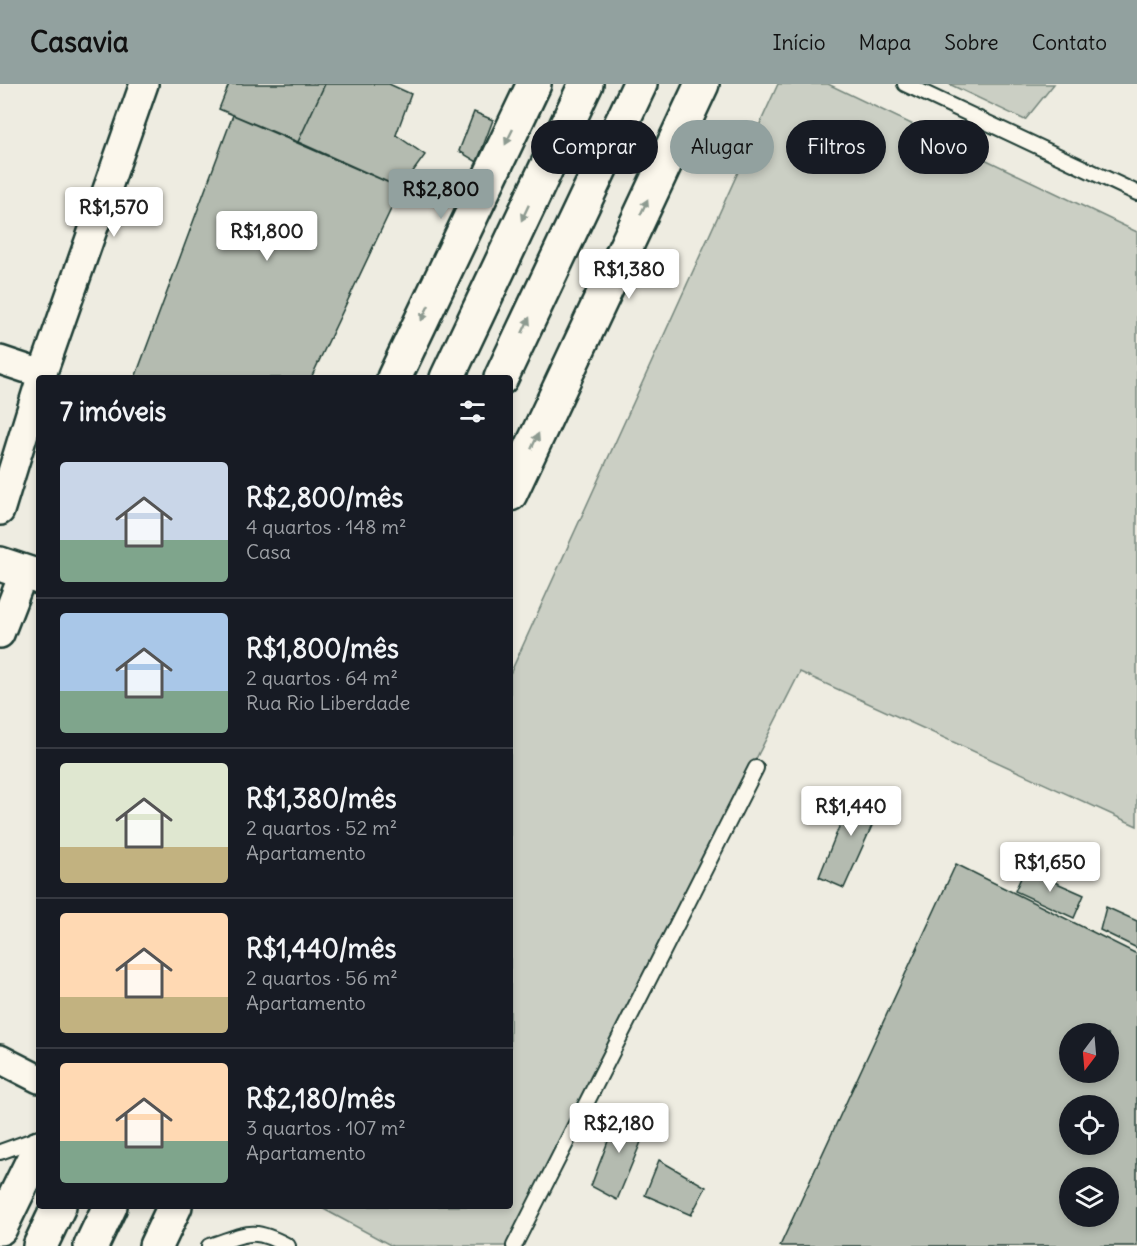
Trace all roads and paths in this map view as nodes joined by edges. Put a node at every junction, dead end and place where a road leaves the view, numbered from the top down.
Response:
1 (144, 84) edge
2 (534, 84) edge
3 (586, 84) edge
4 (640, 84) edge
5 (702, 84) edge
6 (905, 84) edge
7 (1137, 193) edge
8 (0, 360) edge
9 (42, 375) edge
10 (395, 375) edge
11 (448, 375) edge
12 (502, 375) edge
13 (36, 376) edge
14 (36, 394) edge
15 (513, 488) edge
16 (0, 511) edge
17 (21, 571) edge
18 (0, 634) edge
19 (756, 768) dead end
20 (0, 1059) edge
21 (36, 1077) edge
22 (36, 1139) edge
23 (0, 1152) edge
24 (36, 1154) edge
25 (58, 1209) edge
26 (109, 1209) edge
27 (174, 1209) edge
28 (0, 1228) edge
29 (40, 1246) edge
30 (91, 1246) edge
31 (156, 1246) edge
32 (209, 1246) edge
33 (288, 1246) edge
34 (514, 1246) edge

1 - 9 street
2 -> 10 main road
3 -> 11 main road
12 -> 4 main road
15 -> 5 main road
6 - 7 lane
8 - 13 street
14 - 16 street
17 - 18 street
19 - 34 lane
20 - 21 street
22 - 23 lane
24 - 28 main road
25 - 29 main road
26 - 30 main road
27 - 31 main road
32 - 33 lane

